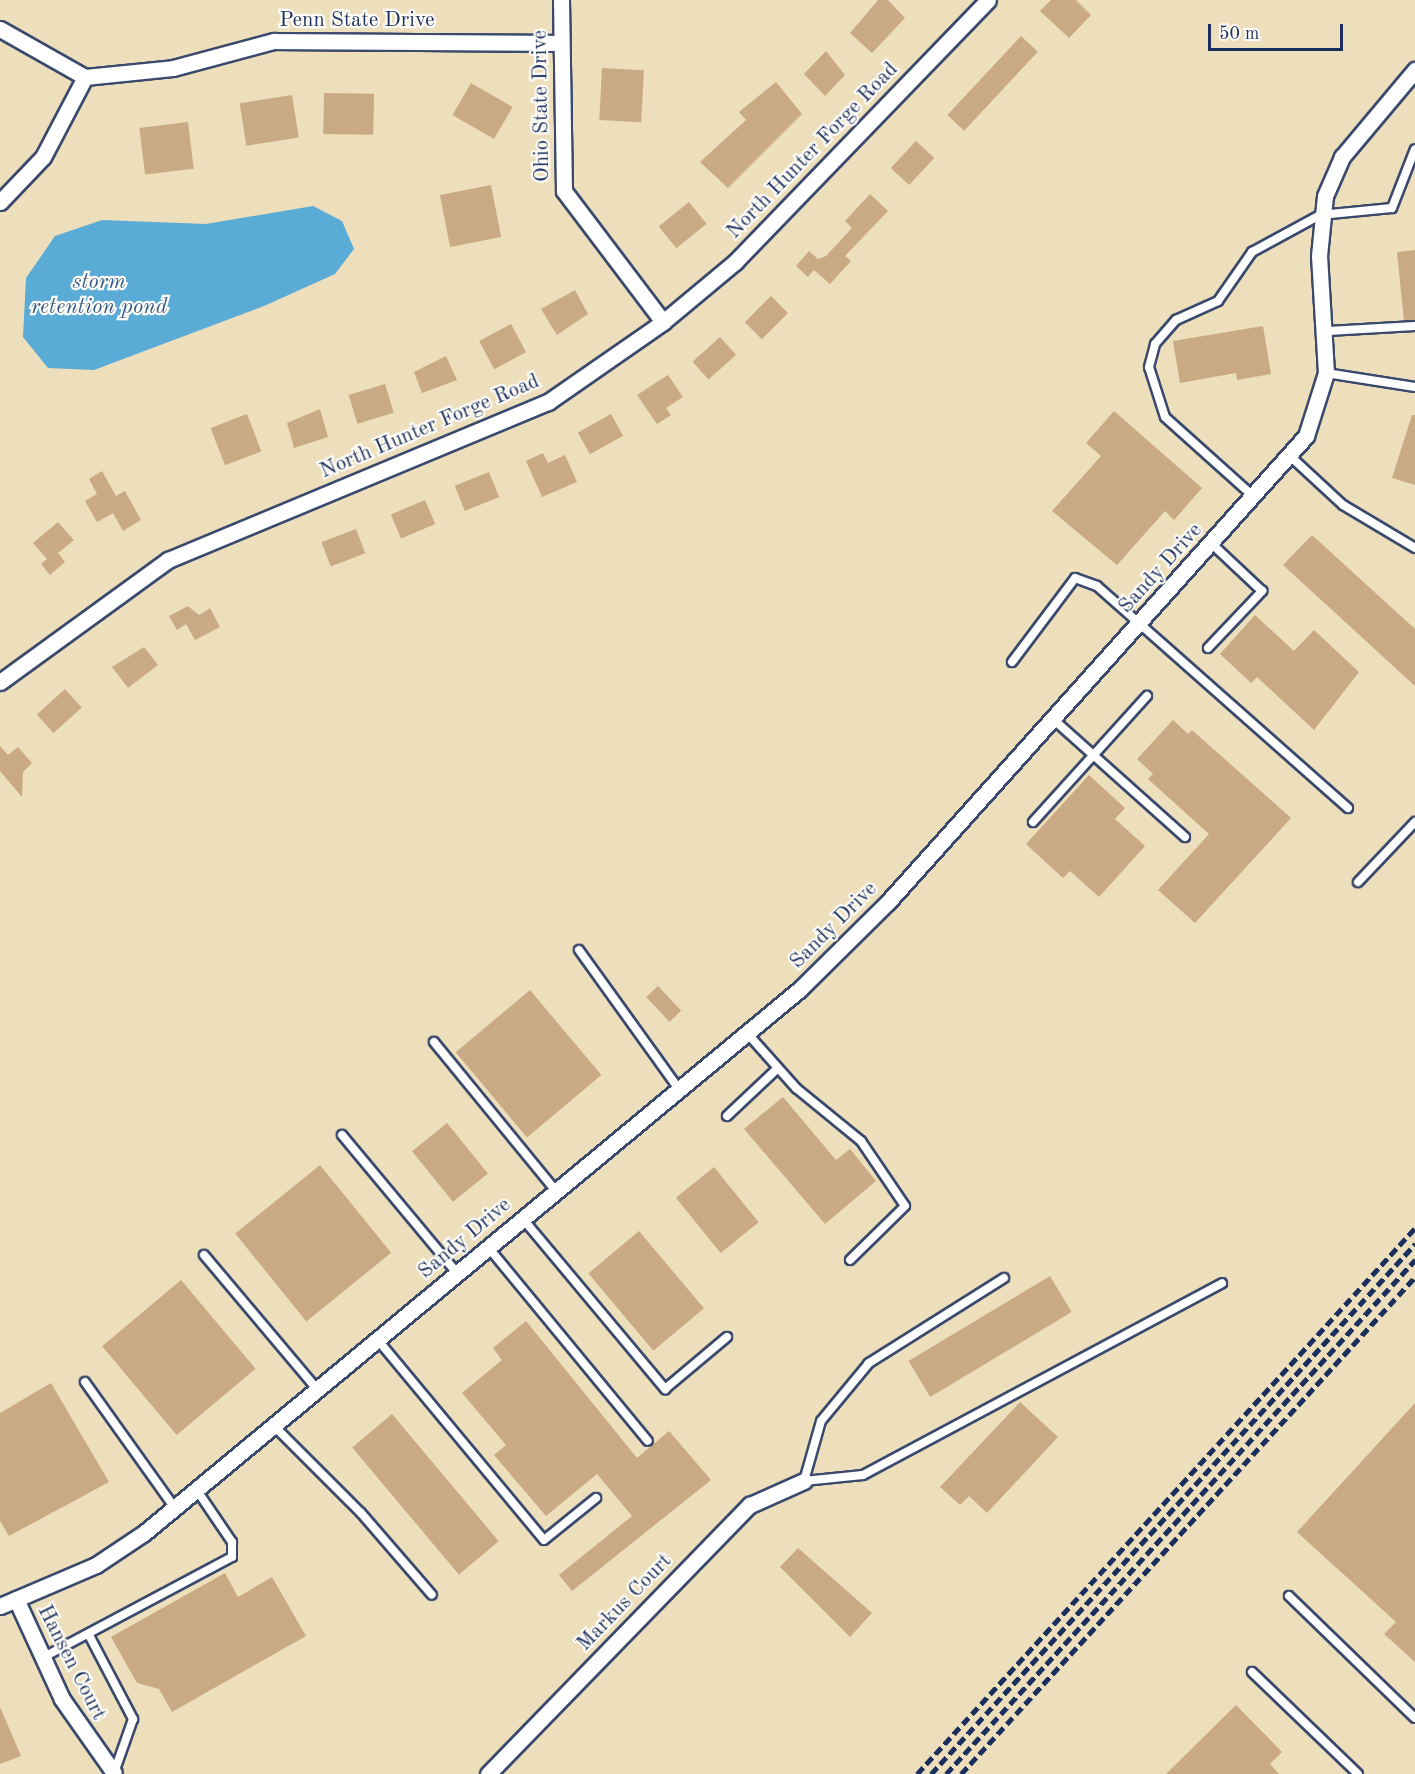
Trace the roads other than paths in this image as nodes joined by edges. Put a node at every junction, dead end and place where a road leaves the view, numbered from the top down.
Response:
1 (561, 0) edge
2 (988, 0) edge
3 (0, 29) edge
4 (561, 43) junction
5 (1415, 70) edge
6 (85, 77) junction
7 (1415, 150) edge
8 (0, 202) edge
9 (1320, 215) junction
10 (663, 322) junction
11 (1415, 326) edge
12 (1328, 331) junction
13 (1326, 373) junction
14 (1415, 387) edge
15 (1290, 456) junction
16 (1254, 497) junction
17 (1212, 544) junction
18 (1415, 548) edge
19 (1141, 623) junction
20 (1209, 648) dead end
21 (1012, 662) dead end
22 (0, 682) edge
23 (1147, 696) dead end
24 (1053, 719) junction
25 (1094, 755) junction
26 (1348, 808) dead end
27 (1033, 822) dead end
28 (1415, 822) edge
29 (1185, 837) dead end
30 (1358, 882) dead end
31 (579, 950) dead end
32 (747, 1033) junction
33 (434, 1042) dead end
34 (778, 1068) junction
35 (679, 1089) junction
36 (727, 1116) dead end
37 (342, 1135) dead end
38 (556, 1191) junction
39 (523, 1219) junction
40 (488, 1247) junction
41 (204, 1255) dead end
42 (849, 1260) dead end
43 (457, 1273) junction
44 (1004, 1278) dead end
45 (1222, 1283) dead end
46 (727, 1337) dead end
47 (377, 1339) junction
48 (85, 1382) dead end
49 (317, 1389) junction
50 (273, 1425) junction
51 (648, 1441) dead end
52 (804, 1481) junction
53 (196, 1489) junction
54 (596, 1498) dead end
55 (174, 1507) junction
56 (432, 1595) dead end
57 (1289, 1596) dead end
58 (16, 1599) junction
59 (0, 1605) edge
60 (90, 1637) junction
61 (42, 1658) junction
62 (1252, 1672) dead end
63 (1415, 1718) edge
64 (114, 1773) edge
65 (488, 1774) edge
66 (1358, 1774) edge

1 - 4 street, Ohio State Drive
2 - 10 street, North Hunter Forge Road
3 - 6 street
4 - 6 street, Penn State Drive
4 - 10 street, Ohio State Drive
5 - 9 street, Sandy Drive
6 - 8 street
7 - 9 lane
9 - 12 street, Sandy Drive
9 - 16 lane
10 - 22 street, North Hunter Forge Road
11 - 12 lane
12 - 13 street, Sandy Drive
13 - 14 lane
13 - 15 street, Sandy Drive
15 - 16 street, Sandy Drive
15 - 18 lane
16 - 17 street, Sandy Drive
17 - 19 street, Sandy Drive
17 - 20 lane
19 - 21 lane
19 - 24 street, Sandy Drive
19 - 26 lane
23 - 25 lane
24 - 25 lane
24 - 32 street, Sandy Drive
25 - 27 lane
25 - 29 lane
28 - 30 lane
31 - 35 lane
32 - 34 lane
32 - 35 street, Sandy Drive
33 - 38 lane
34 - 36 lane
34 - 42 lane
35 - 38 street, Sandy Drive
37 - 43 lane
38 - 39 street, Sandy Drive
39 - 40 street, Sandy Drive
39 - 46 lane
40 - 43 street, Sandy Drive
40 - 51 lane
41 - 49 lane
43 - 47 street, Sandy Drive
44 - 52 lane
45 - 52 lane
47 - 49 street, Sandy Drive
47 - 54 lane
48 - 55 lane
49 - 50 street, Sandy Drive
50 - 53 street, Sandy Drive
50 - 56 lane
52 - 65 street, Markus Court
53 - 55 street, Sandy Drive
53 - 60 lane
55 - 58 street, Sandy Drive
57 - 63 lane
58 - 59 street, Sandy Drive
58 - 61 street, Hansen Court
60 - 61 lane
60 - 64 lane
61 - 64 street, Hansen Court
62 - 66 lane

